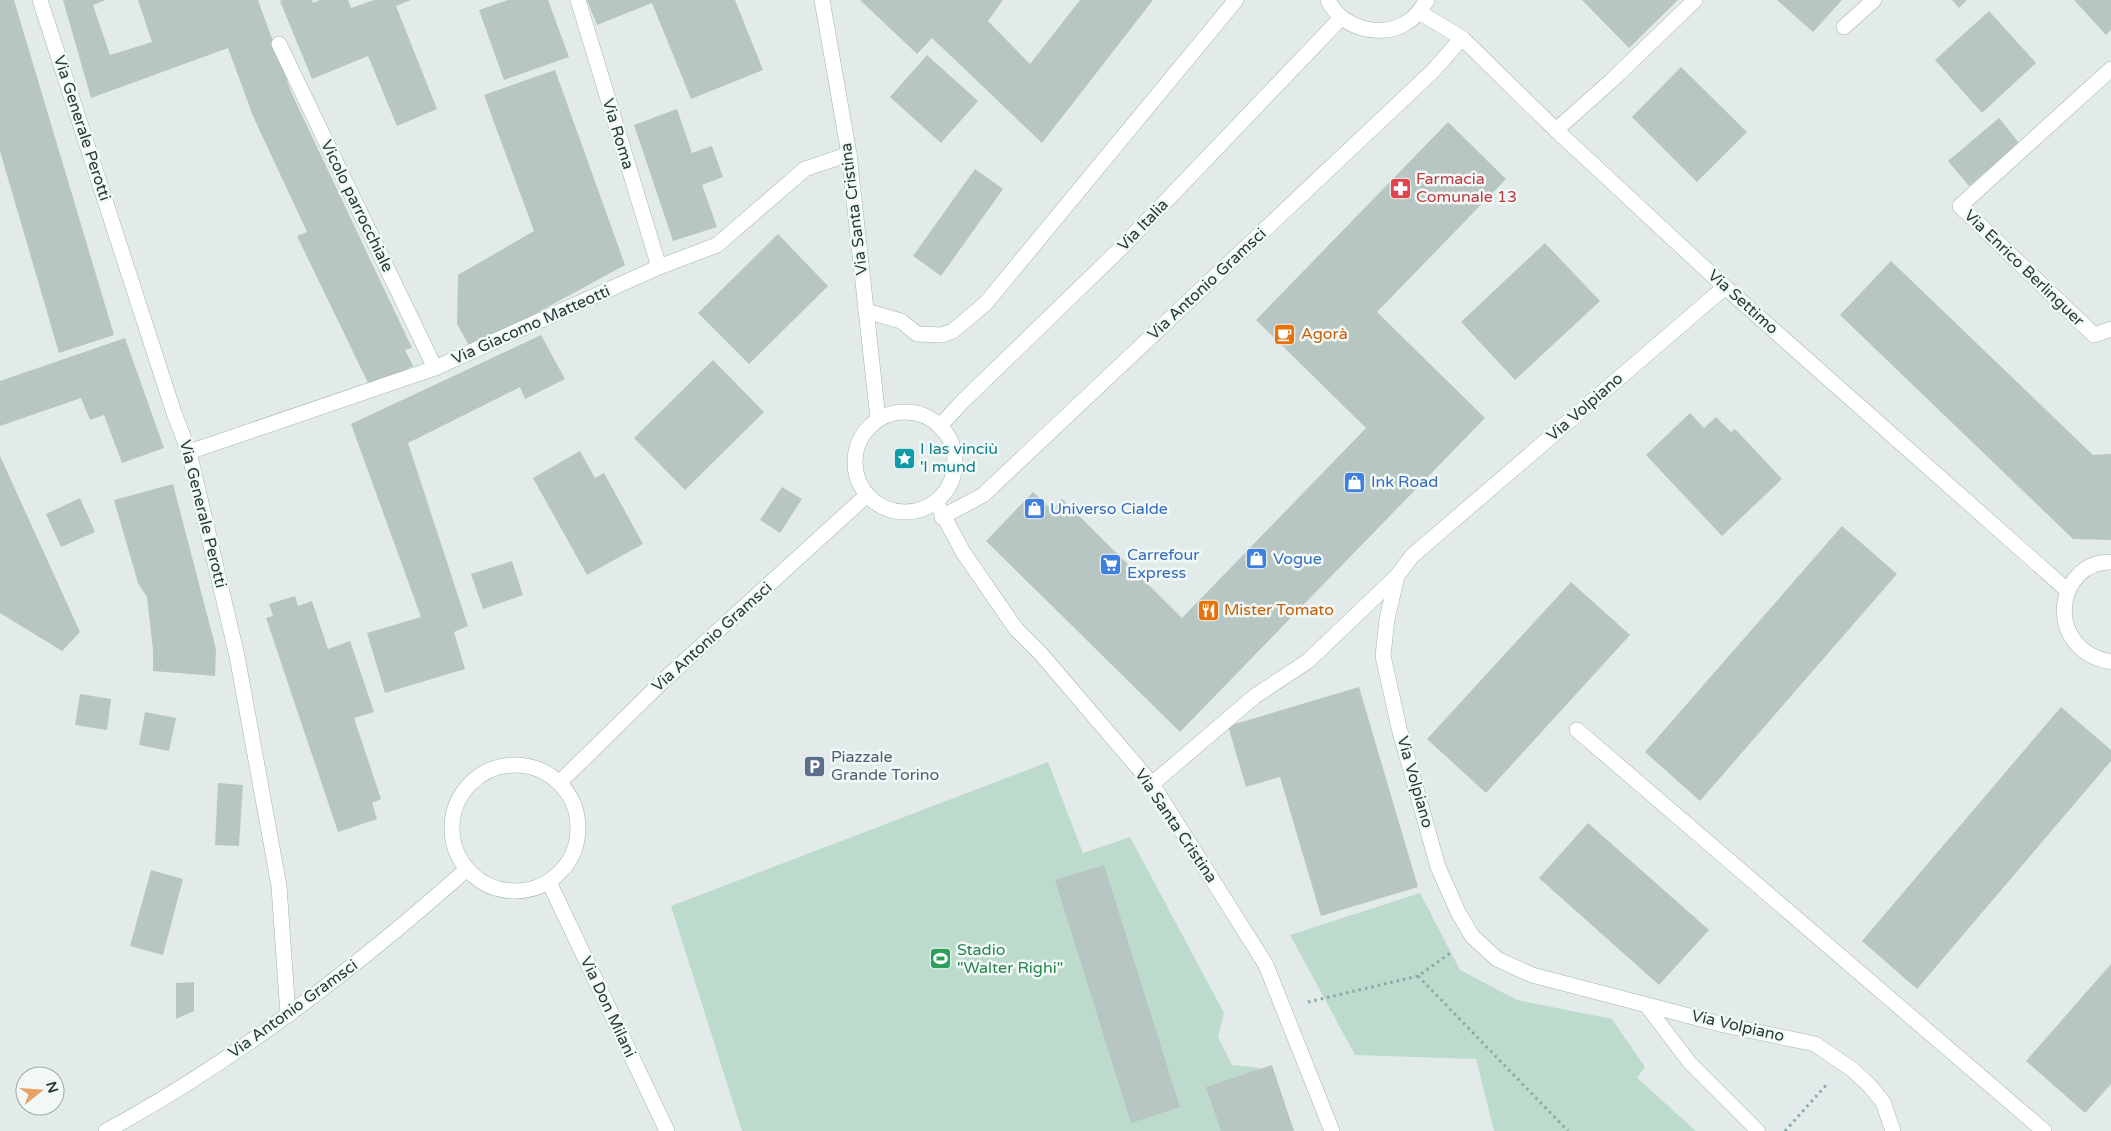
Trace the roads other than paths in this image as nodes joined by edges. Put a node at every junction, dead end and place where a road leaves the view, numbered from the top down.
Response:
1 (40, 0) edge
2 (578, 0) edge
3 (822, 0) edge
4 (1236, 0) edge
5 (1328, 0) edge
6 (1695, 0) edge
7 (1874, 0) edge
8 (1423, 6) edge
9 (1342, 18) junction
10 (1844, 27) dead end
11 (1462, 38) junction
12 (279, 44) dead end
13 (2111, 69) edge
14 (1556, 130) junction
15 (849, 154) junction
16 (659, 268) junction
17 (1725, 287) junction
18 (866, 310) junction
19 (2111, 329) edge
20 (435, 368) junction
21 (878, 419) junction
22 (940, 426) junction
23 (189, 452) junction
24 (867, 495) junction
25 (936, 502) junction
26 (942, 517) junction
27 (2111, 562) edge
28 (1397, 576) junction
29 (2068, 592) junction
30 (2111, 662) edge
31 (1577, 730) dead end
32 (560, 782) junction
33 (1152, 784) junction
34 (467, 869) junction
35 (549, 882) junction
36 (1645, 1004) junction
37 (288, 1015) junction
38 (106, 1131) edge
39 (666, 1131) edge
40 (1332, 1131) edge
41 (1758, 1131) edge
42 (1893, 1131) edge
43 (2044, 1131) edge

1 - 23 street, Via Generale Perotti
2 - 16 street, Via Roma
3 - 15 street, Via Santa Cristina
4 - 18 street
5 - 9 street
6 - 14 street
7 - 10 street
8 - 9 street
8 - 11 street, Via Settimo
9 - 22 street, Via Italia
11 - 14 street, Via Settimo
11 - 26 street, Via Antonio Gramsci
12 - 20 street, Vicolo parrocchiale
13 - 19 street, Via Enrico Berlinguer
14 - 17 street, Via Settimo
15 - 16 street, Via Giacomo Matteotti
15 - 18 street, Via Santa Cristina
16 - 20 street, Via Giacomo Matteotti
17 - 28 street, Via Volpiano
17 - 29 street, Via Settimo
18 - 21 street, Via Santa Cristina
20 - 23 street, Via Giacomo Matteotti
21 - 22 street
21 - 24 street
22 - 25 street
23 - 37 street, Via Generale Perotti
24 - 25 street
24 - 32 street, Via Antonio Gramsci
25 - 26 street, Via Santa Cristina
26 - 33 street, Via Santa Cristina
27 - 29 street
28 - 33 street
28 - 36 street, Via Volpiano
29 - 30 street
31 - 43 street
32 - 34 street
32 - 35 street
33 - 40 street, Via Santa Cristina
34 - 35 street
34 - 37 street, Via Antonio Gramsci
35 - 39 street, Via Don Milani
36 - 41 lane
36 - 42 street, Via Volpiano
37 - 38 street, Via Antonio Gramsci

